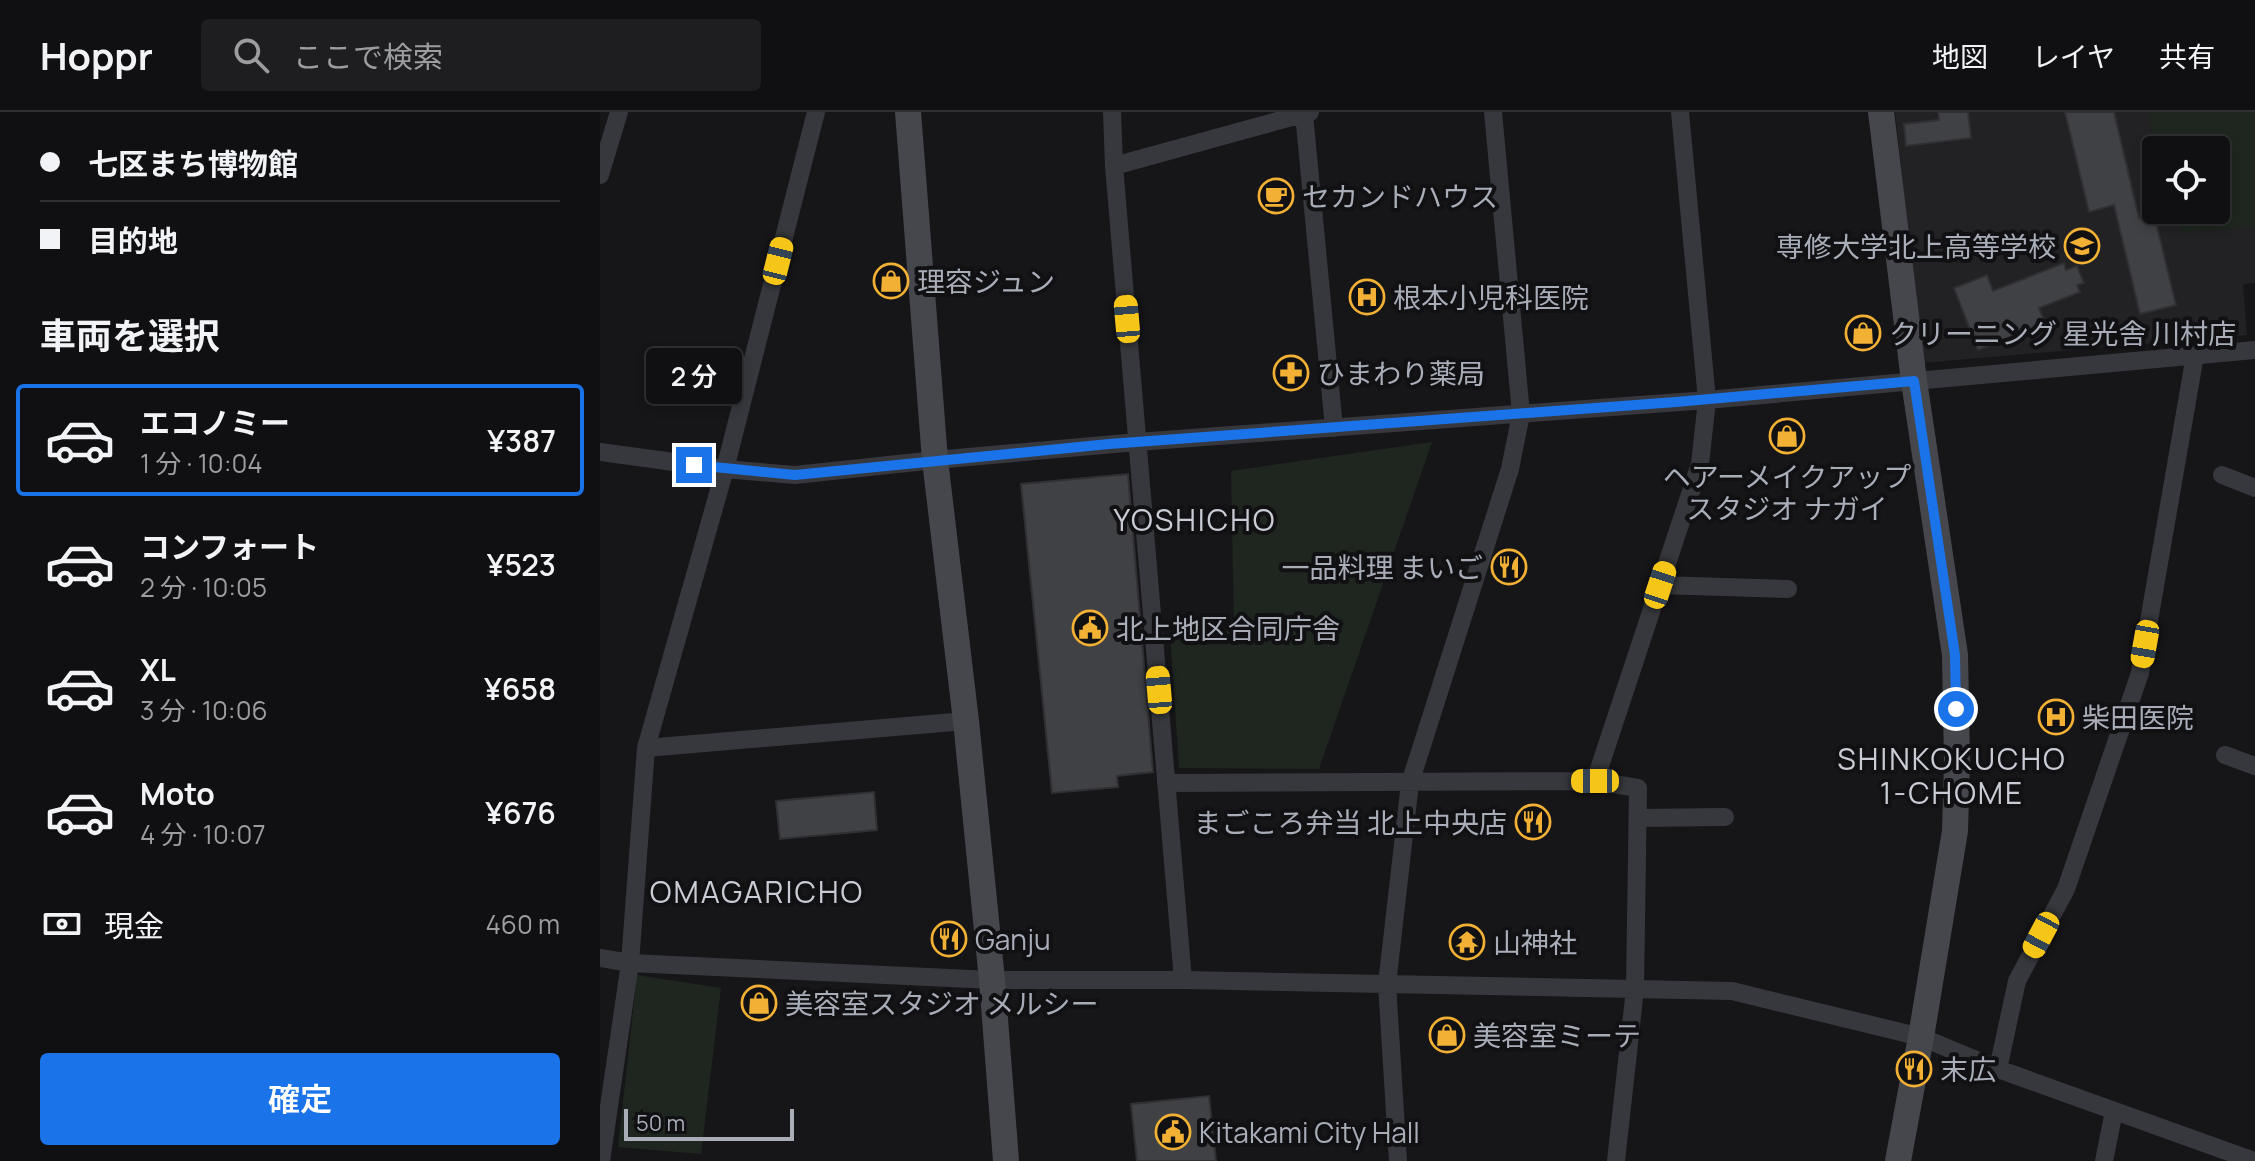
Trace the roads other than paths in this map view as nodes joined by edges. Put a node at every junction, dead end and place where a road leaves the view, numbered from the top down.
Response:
1 (619, 112) edge
2 (816, 112) edge
3 (908, 112) edge
4 (1112, 112) edge
5 (1493, 112) edge
6 (1680, 112) edge
7 (1881, 112) edge
8 (1307, 113) edge
9 (1114, 166) junction
10 (600, 175) edge
11 (2255, 350) edge
12 (2195, 355) junction
13 (1914, 381) junction
14 (1707, 400) junction
15 (1521, 414) junction
16 (1334, 428) junction
17 (1137, 442) junction
18 (600, 452) edge
19 (935, 460) junction
20 (725, 469) junction
21 (2222, 475) dead end
22 (2255, 488) edge
23 (1660, 585) junction
24 (1788, 589) dead end
25 (966, 721) junction
26 (646, 748) junction
27 (2225, 755) dead end
28 (2255, 766) edge
29 (1595, 781) junction
30 (1166, 783) junction
31 (1410, 783) junction
32 (1725, 817) dead end
33 (1638, 818) junction
34 (600, 958) edge
35 (630, 963) junction
36 (992, 980) junction
37 (1183, 980) junction
38 (1387, 984) junction
39 (1635, 989) junction
40 (1921, 1037) junction
41 (1998, 1069) junction
42 (2114, 1111) junction
43 (2255, 1153) edge
44 (601, 1161) edge
45 (1006, 1161) edge
46 (1398, 1161) edge
47 (1616, 1161) edge
48 (1898, 1161) edge
49 (2104, 1161) edge
50 (2253, 1161) edge

1 - 10 street
2 - 20 street
3 - 19 street
4 - 9 street
5 - 15 street
6 - 14 street
7 - 13 street
8 - 9 street
8 - 16 street
9 - 17 street
11 - 12 street
12 - 13 street
12 - 41 street
13 - 14 street
13 - 40 street
14 - 15 street
14 - 23 street
15 - 16 street
15 - 31 street
16 - 17 street
17 - 19 street
17 - 30 street
18 - 20 street
19 - 20 street
19 - 25 street
20 - 26 street
21 - 22 street
23 - 24 street
23 - 29 street
25 - 26 street
25 - 36 street
26 - 35 street
27 - 28 street
29 - 31 street
29 - 33 street
30 - 31 street
30 - 37 street
31 - 38 street
32 - 33 street
33 - 39 street
34 - 35 street
35 - 36 street
35 - 44 street
36 - 37 street
36 - 45 street
37 - 38 street
38 - 39 street
38 - 46 street
39 - 40 street
39 - 47 street
40 - 41 street
40 - 48 street
41 - 42 street
42 - 49 street
42 - 50 street
43 - 50 street

